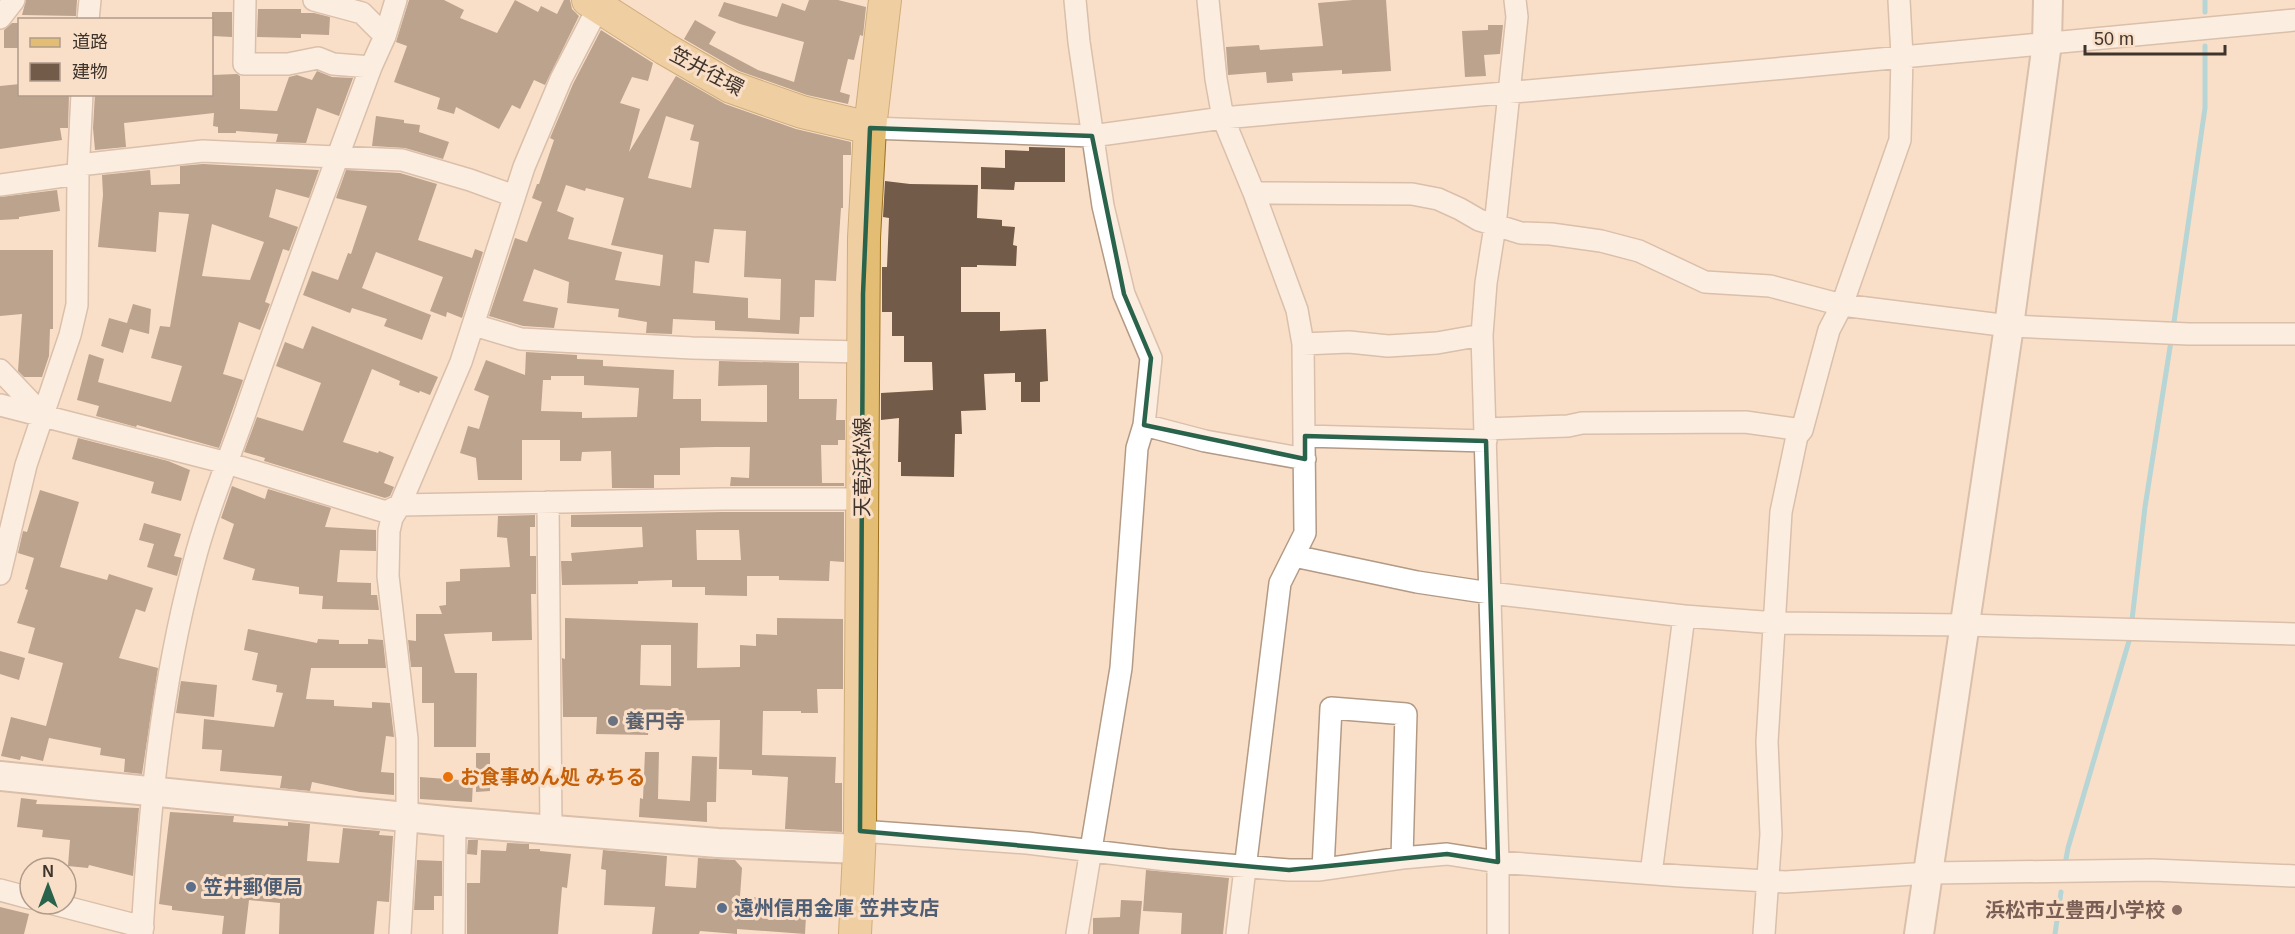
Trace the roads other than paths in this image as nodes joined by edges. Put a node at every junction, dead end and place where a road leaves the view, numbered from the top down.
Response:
1 (14, 0) edge
2 (90, 0) edge
3 (245, 0) edge
4 (314, 0) edge
5 (396, 0) edge
6 (885, 0) edge
7 (1075, 0) edge
8 (1208, 0) edge
9 (1515, 0) edge
10 (1899, 0) edge
11 (2048, 0) edge
12 (596, 2) edge
13 (0, 18) edge
14 (88, 18) edge
15 (2295, 20) edge
16 (385, 36) junction
17 (2047, 42) junction
18 (1902, 56) junction
19 (371, 67) junction
20 (1508, 93) junction
21 (82, 96) edge
22 (1223, 118) junction
23 (870, 128) junction
24 (1092, 136) junction
25 (338, 156) junction
26 (78, 169) junction
27 (0, 185) edge
28 (1254, 193) junction
29 (514, 196) junction
30 (1495, 226) junction
31 (1842, 305) junction
32 (474, 325) junction
33 (2009, 326) junction
34 (2295, 334) edge
35 (1482, 335) junction
36 (1303, 344) junction
37 (862, 352) junction
38 (0, 370) edge
39 (0, 405) edge
40 (43, 416) junction
41 (1144, 425) junction
42 (1802, 430) junction
43 (1485, 435) junction
44 (1305, 436) junction
45 (1305, 459) junction
46 (227, 464) junction
47 (862, 499) junction
48 (549, 502) junction
49 (400, 505) junction
50 (1294, 556) junction
51 (0, 573) edge
52 (1491, 593) junction
53 (1684, 616) junction
54 (1776, 623) junction
55 (1965, 625) junction
56 (2295, 634) edge
57 (0, 776) edge
58 (154, 790) junction
59 (408, 817) junction
60 (455, 822) junction
61 (551, 829) junction
62 (860, 840) junction
63 (1092, 850) junction
64 (1402, 858) junction
65 (1498, 862) junction
66 (1246, 867) junction
67 (1323, 869) junction
68 (1930, 873) junction
69 (1651, 874) junction
70 (2295, 876) edge
71 (1769, 880) junction
72 (0, 890) edge
73 (18, 895) edge
74 (78, 911) edge
75 (142, 930) edge
76 (400, 934) edge
77 (454, 934) edge
78 (855, 934) edge
79 (1077, 934) edge
80 (1237, 934) edge
81 (1498, 934) edge
82 (1764, 934) edge
83 (1920, 934) edge

1 - 13 street
2 - 14 street
3 - 19 street
4 - 16 street
5 - 16 street
6 - 23 main road, 天竜浜松線
7 - 24 street
8 - 22 street
9 - 20 street
10 - 18 street
11 - 17 street
12 - 23 main road, 笠井往環
12 - 29 street
15 - 17 street
16 - 19 street
17 - 18 street
17 - 33 street
18 - 20 street
18 - 31 street
19 - 25 street
20 - 22 street
20 - 30 street
21 - 26 street
22 - 24 street
22 - 28 street
23 - 24 street
23 - 37 main road, 天竜浜松線
24 - 41 street
25 - 26 street
25 - 29 street
25 - 46 street
26 - 27 street
26 - 40 street
28 - 30 street
28 - 36 street
29 - 32 street
30 - 31 street
30 - 35 street
31 - 33 street
31 - 42 street
32 - 37 street
32 - 49 street
33 - 34 street
33 - 55 street
35 - 36 street
35 - 43 street
36 - 44 street
37 - 47 main road, 天竜浜松線
38 - 40 street
39 - 40 street
40 - 46 street
40 - 51 street
41 - 45 street
41 - 63 street
42 - 43 street
42 - 54 street
43 - 44 street
43 - 52 street
44 - 45 street
45 - 50 street
46 - 49 street
46 - 58 street
47 - 48 street
47 - 62 main road, 天竜浜松線
48 - 49 street
48 - 61 street
49 - 59 street
50 - 52 street
50 - 66 street
52 - 53 street
52 - 65 street
53 - 54 street
53 - 69 street
54 - 55 street
54 - 71 street
55 - 56 street
55 - 68 street
57 - 58 street
58 - 59 street
58 - 75 street
59 - 60 street
59 - 76 street
60 - 61 street
60 - 77 street
61 - 62 street
62 - 63 street
62 - 78 main road, 天竜浜松線
63 - 66 street
63 - 79 street
64 - 65 street
64 - 67 street
64 - 67 street
65 - 69 street
65 - 81 street
66 - 67 street
66 - 80 street
68 - 70 street
68 - 71 street
68 - 83 street
69 - 71 street
71 - 82 street
72 - 73 street
74 - 75 street

